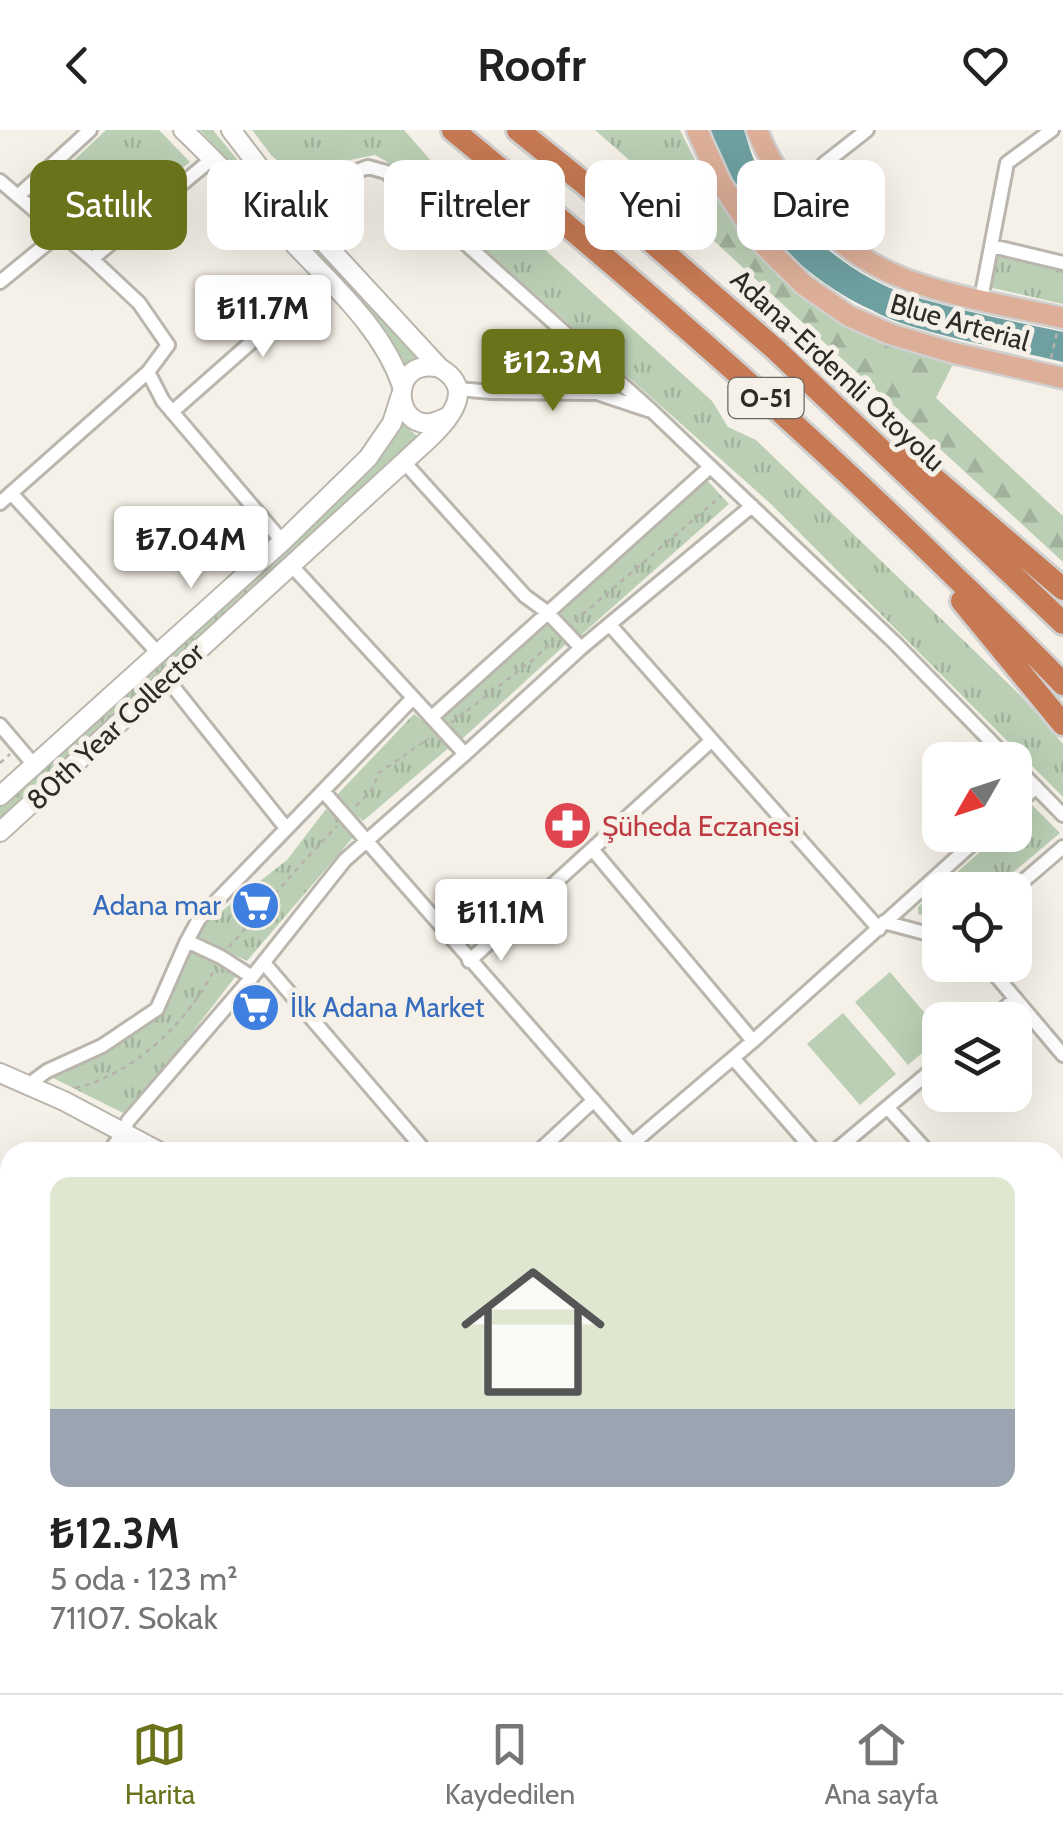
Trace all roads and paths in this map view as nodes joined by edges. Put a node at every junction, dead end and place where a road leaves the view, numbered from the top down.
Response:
1 (90, 130) edge
2 (183, 130) edge
3 (194, 130) edge
4 (220, 130) edge
5 (231, 130) edge
6 (444, 130) edge
7 (453, 130) edge
8 (518, 130) edge
9 (697, 130) edge
10 (756, 130) edge
11 (867, 130) edge
12 (1052, 130) edge
13 (213, 158) joint
14 (222, 160) edge
15 (244, 160) edge
16 (254, 160) edge
17 (489, 160) edge
18 (490, 160) edge
19 (771, 160) edge
20 (829, 160) edge
21 (364, 168) edge
22 (0, 181) edge
23 (18, 196) junction
24 (30, 207) edge
25 (565, 224) edge
26 (992, 246) junction
27 (39, 250) edge
28 (81, 250) edge
29 (300, 250) edge
30 (331, 250) edge
31 (852, 250) edge
32 (92, 259) junction
33 (1063, 263) edge
34 (325, 276) junction
35 (0, 282) edge
36 (981, 299) junction
37 (1061, 322) edge
38 (775, 348) junction
39 (440, 368) junction
40 (148, 372) junction
41 (1056, 372) edge
42 (458, 390) junction
43 (402, 391) junction
44 (172, 412) junction
45 (654, 412) junction
46 (449, 416) junction
47 (404, 462) junction
48 (710, 467) junction
49 (726, 492) dead end
50 (6, 498) edge
51 (752, 506) junction
52 (898, 520) junction
53 (284, 540) junction
54 (291, 565) junction
55 (1063, 589) edge
56 (547, 612) junction
57 (1063, 623) edge
58 (610, 625) junction
59 (570, 626) dead end
60 (559, 636) dead end
61 (581, 648) junction
62 (158, 653) junction
63 (167, 679) junction
64 (1063, 684) edge
65 (413, 698) junction
66 (432, 717) junction
67 (1063, 724) edge
68 (0, 725) edge
69 (446, 726) junction
70 (712, 740) junction
71 (991, 742) edge
72 (466, 754) junction
73 (34, 766) junction
74 (1032, 783) edge
75 (1036, 787) junction
76 (322, 791) junction
77 (1032, 791) edge
78 (0, 796) edge
79 (1063, 814) edge
80 (345, 818) junction
81 (286, 828) junction
82 (0, 832) edge
83 (366, 842) junction
84 (1063, 847) edge
85 (592, 848) junction
86 (963, 852) edge
87 (1032, 874) edge
88 (882, 926) junction
89 (922, 934) edge
90 (187, 941) junction
91 (221, 956) junction
92 (470, 961) junction
93 (264, 962) junction
94 (252, 977) junction
95 (1001, 982) edge
96 (1015, 999) junction
97 (1012, 1002) edge
98 (753, 1041) junction
99 (1063, 1055) edge
100 (733, 1058) junction
101 (0, 1073) edge
102 (922, 1079) edge
103 (28, 1085) junction
104 (594, 1100) junction
105 (64, 1101) junction
106 (888, 1108) junction
107 (123, 1133) junction
108 (116, 1142) edge
109 (141, 1142) edge
110 (417, 1142) edge
111 (549, 1142) edge
112 (627, 1142) edge
113 (639, 1142) edge
114 (806, 1142) edge
115 (846, 1142) edge
116 (919, 1142) edge

1 - 23 street
2 - 13 main road
3 - 14 main road
4 - 15 main road
5 - 16 main road
6 - 17 highway
7 - 18 highway, O-51
8 - 38 highway, Adana-Erdemli Otoyolu / O-51
9 - 41 main road, Blue Arterial
10 - 19 main road, Blue Arterial
11 - 20 street
12 - 26 street
13 - 32 street
21 - 45 street
22 - 23 street
23 - 24 street
25 - 52 highway, O-51
26 - 33 street
26 - 36 street
27 - 35 street
28 - 32 street
29 - 34 main road
30 - 39 main road
31 - 36 main road, Blue Arterial
32 - 40 street
34 - 43 main road
34 - 44 street
36 - 37 main road, Blue Arterial
37 - 41 path
38 - 55 highway
38 - 57 highway, Adana-Erdemli Otoyolu / O-51
39 - 42 main road
39 - 43 main road
40 - 44 street
40 - 50 street
42 - 45 street
42 - 46 main road
43 - 46 main road
43 - 53 main road, 80th Year Collector
44 - 53 street
45 - 48 street
46 - 47 main road, 80th Year Collector
47 - 54 main road, 80th Year Collector
47 - 56 street
48 - 51 street
48 - 56 street
49 - 59 path
50 - 62 street
51 - 58 street
51 - 71 street
52 - 64 highway, O-51
52 - 67 highway
53 - 62 main road, 80th Year Collector
54 - 63 main road, 80th Year Collector
54 - 65 street
56 - 61 street
56 - 66 street
58 - 61 street
58 - 70 street
60 - 69 path
61 - 72 street
62 - 73 main road, 80th Year Collector
63 - 81 street
63 - 82 main road, 80th Year Collector
65 - 66 street
65 - 76 street
66 - 69 street
68 - 73 street
69 - 72 street
69 - 80 path
70 - 85 street
70 - 88 street
72 - 83 street
73 - 78 main road, 80th Year Collector
74 - 75 street
75 - 77 street
75 - 79 street
76 - 80 street
76 - 81 street
80 - 83 street
80 - 91 path
81 - 90 street
83 - 92 street
83 - 93 street
84 - 87 street
85 - 92 street
85 - 98 street
86 - 88 street
88 - 89 street
88 - 98 street
90 - 91 street
90 - 103 street
91 - 94 street
91 - 105 path
92 - 104 street
93 - 94 street
93 - 110 street
94 - 107 street
95 - 96 street
96 - 97 street
96 - 99 street
98 - 100 street
100 - 113 street
100 - 114 street
101 - 103 main road
102 - 106 street
103 - 105 main road
104 - 111 street
104 - 112 street
105 - 107 main road
106 - 115 street
106 - 116 street
107 - 108 street
107 - 109 main road

